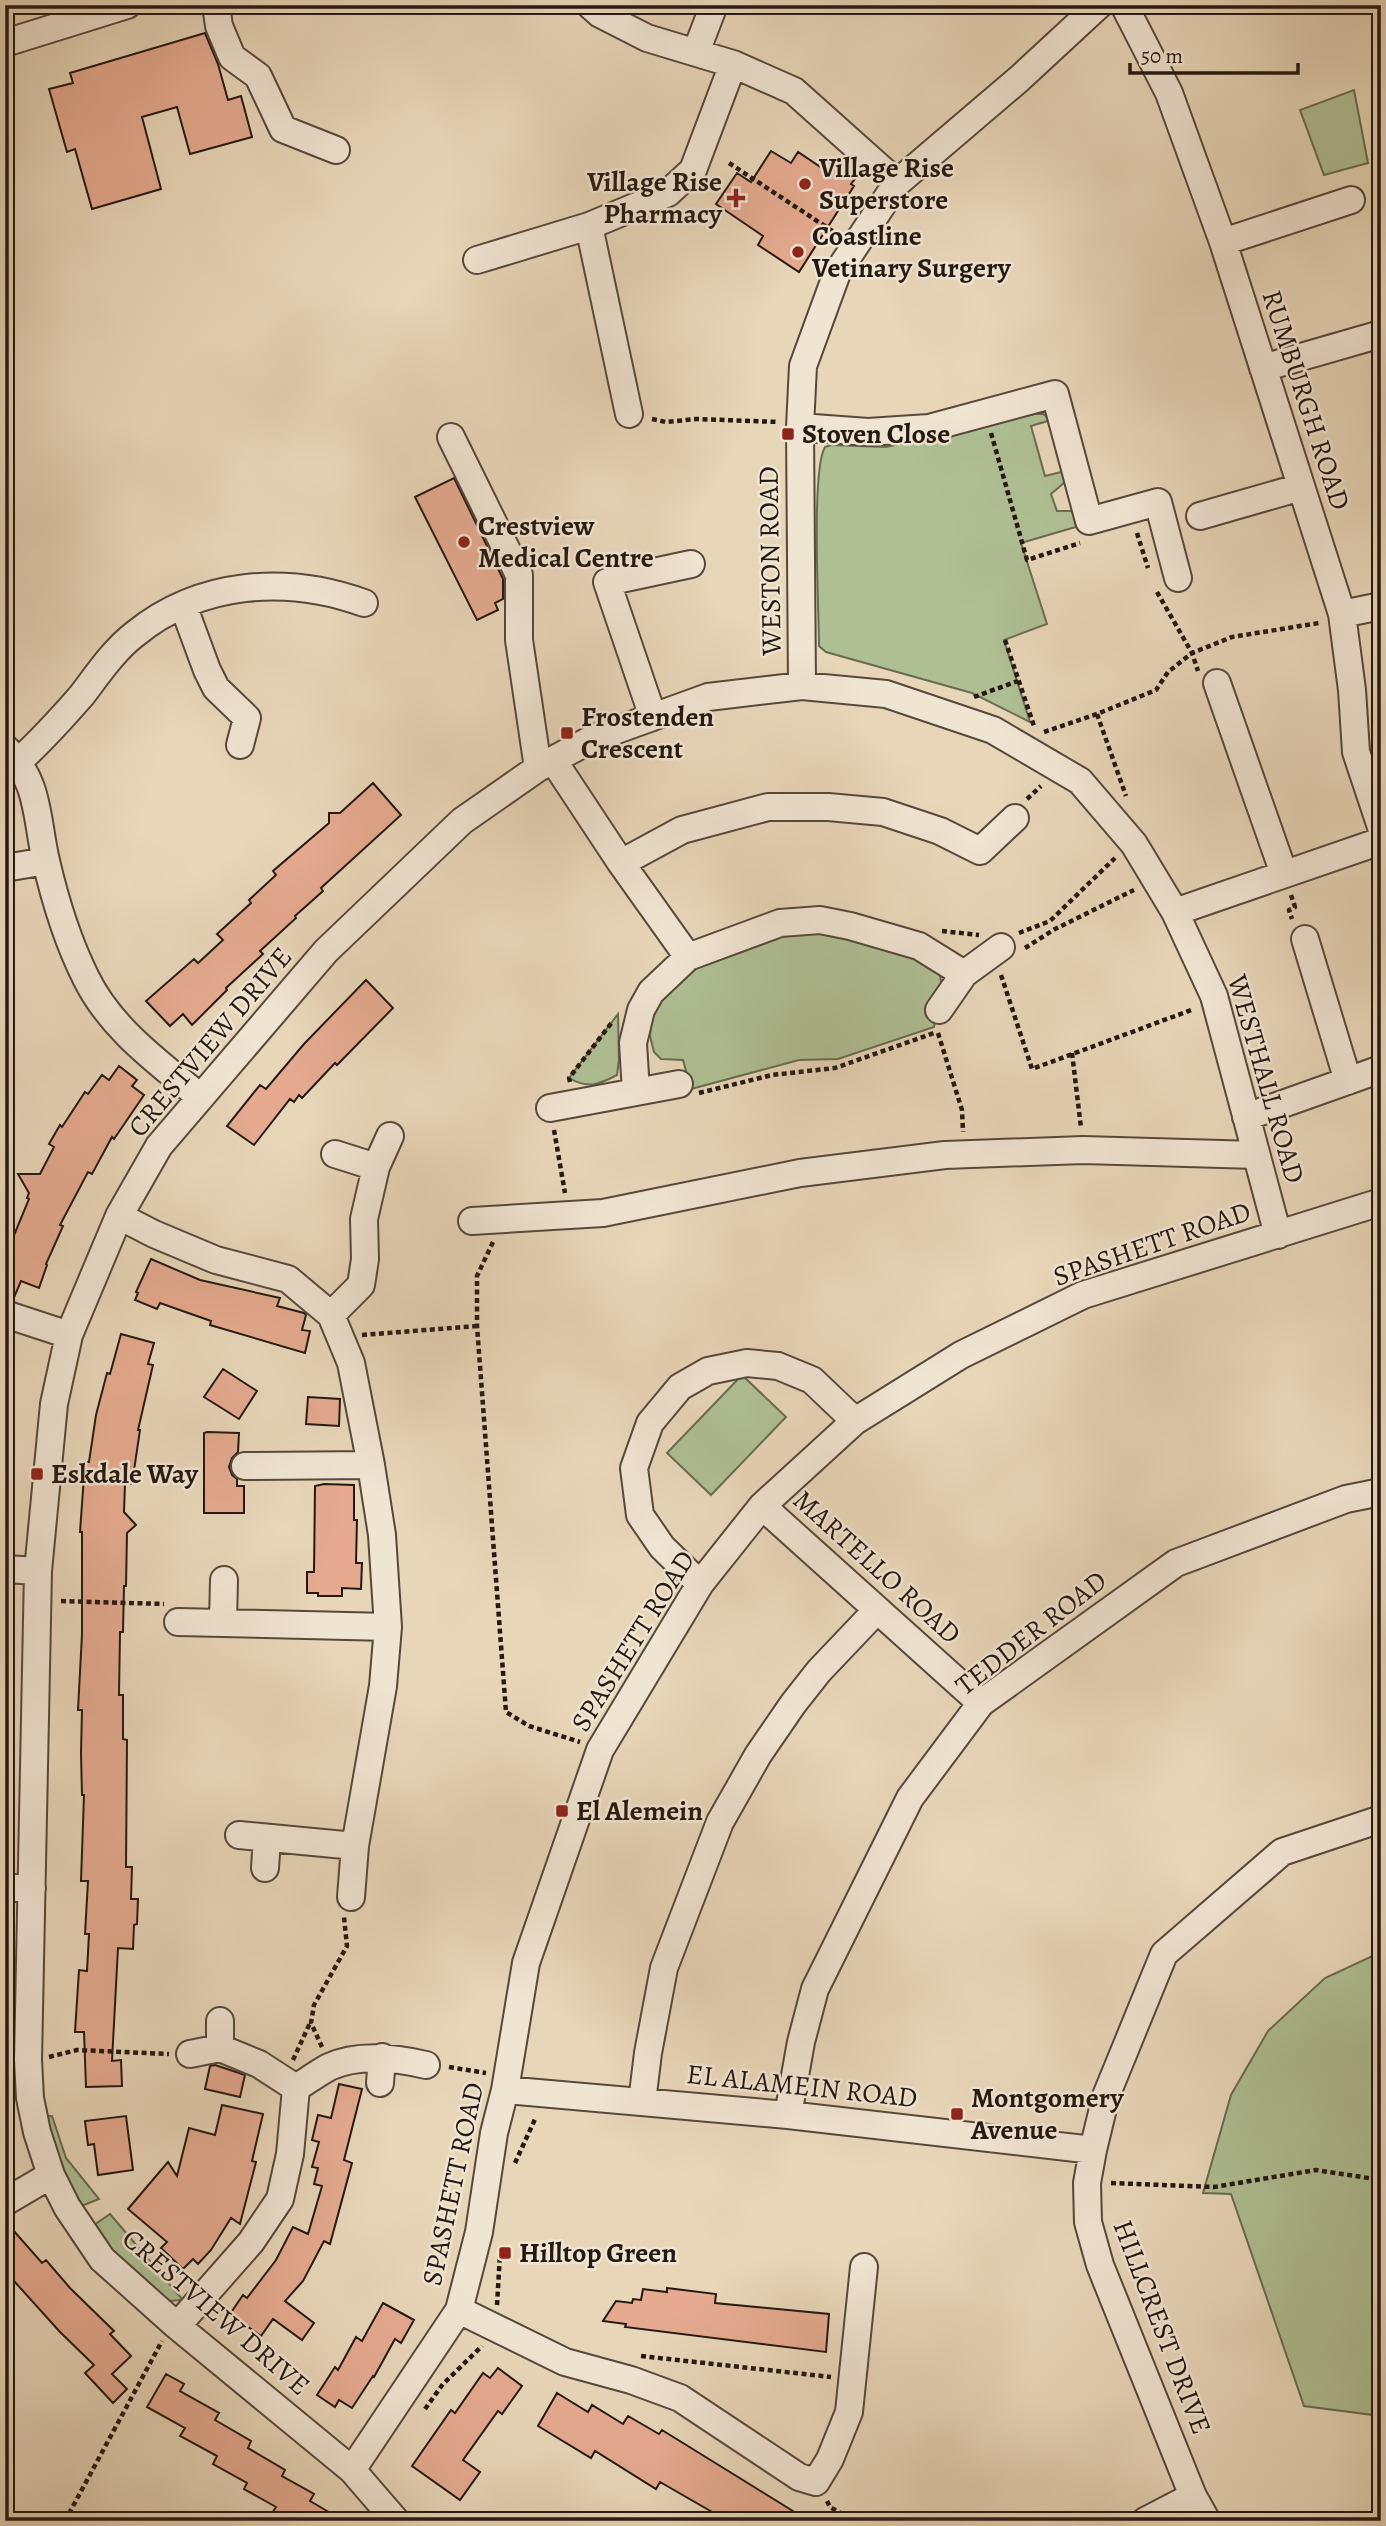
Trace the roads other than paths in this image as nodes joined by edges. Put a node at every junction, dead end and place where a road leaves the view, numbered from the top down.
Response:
1 (127, 5) edge
2 (216, 5) edge
3 (590, 5) edge
4 (715, 5) edge
5 (1099, 5) edge
6 (1124, 5) edge
7 (5, 43) edge
8 (696, 52) junction
9 (733, 64) junction
10 (335, 150) dead end
11 (897, 183) junction
12 (1351, 200) dead end
13 (589, 226) junction
14 (1223, 242) junction
15 (477, 260) dead end
16 (1381, 334) edge
17 (1263, 368) junction
18 (629, 414) road end
19 (800, 427) junction
20 (451, 437) dead end
21 (1301, 487) junction
22 (1200, 516) dead end
23 (691, 564) dead end
24 (1166, 583) road end
25 (364, 603) dead end
26 (183, 605) junction
27 (1381, 606) edge
28 (1342, 616) junction
29 (1217, 683) road end
30 (802, 687) junction
31 (653, 717) junction
32 (240, 745) dead end
33 (12, 754) edge
34 (545, 764) junction
35 (1015, 818) dead end
36 (1381, 827) edge
37 (1381, 841) edge
38 (46, 861) junction
39 (621, 863) junction
40 (5, 868) edge
41 (1284, 874) junction
42 (1175, 912) junction
43 (1003, 947) road end
44 (1316, 950) road end
45 (688, 957) junction
46 (964, 974) junction
47 (938, 1021) road end
48 (1381, 1069) edge
49 (1348, 1081) junction
50 (679, 1084) road end
51 (636, 1092) junction
52 (200, 1097) junction
53 (562, 1106) road end
54 (1246, 1118) junction
55 (390, 1136) dead end
56 (335, 1154) dead end
57 (1256, 1155) junction
58 (376, 1167) junction
59 (1381, 1202) edge
60 (119, 1216) junction
61 (485, 1220) road end
62 (1278, 1235) junction
63 (5, 1314) edge
64 (336, 1325) junction
65 (69, 1335) junction
66 (855, 1421) junction
67 (371, 1465) junction
68 (245, 1466) dead end
69 (1381, 1492) edge
70 (762, 1506) junction
71 (5, 1569) edge
72 (38, 1571) junction
73 (224, 1580) dead end
74 (700, 1584) junction
75 (877, 1609) junction
76 (178, 1622) road end
77 (223, 1622) junction
78 (388, 1627) junction
79 (981, 1703) junction
80 (1381, 1819) edge
81 (239, 1835) dead end
82 (267, 1838) junction
83 (355, 1846) junction
84 (265, 1868) dead end
85 (5, 1888) edge
86 (32, 1888) junction
87 (351, 1897) road end
88 (220, 2021) dead end
89 (220, 2048) junction
90 (190, 2054) road end
91 (426, 2065) road end
92 (290, 2083) junction
93 (506, 2083) junction
94 (642, 2102) junction
95 (789, 2116) junction
96 (1093, 2150) junction
97 (51, 2175) junction
98 (5, 2202) edge
99 (863, 2267) dead end
100 (459, 2310) junction
101 (170, 2333) junction
102 (352, 2470) junction
103 (1193, 2496) junction
104 (396, 2521) edge
105 (1145, 2521) edge
106 (1207, 2521) edge

1 - 7 street
2 - 10 street
3 - 8 street
4 - 8 street
5 - 11 street, WESTON ROAD
6 - 14 street, RUMBURGH ROAD
8 - 9 street
9 - 11 street
9 - 13 street
11 - 19 street, WESTON ROAD
12 - 14 street
13 - 15 street
13 - 18 street
14 - 17 street, RUMBURGH ROAD
16 - 17 street
17 - 21 street, RUMBURGH ROAD
19 - 24 street
19 - 30 street, WESTON ROAD
20 - 34 street
21 - 22 street
21 - 28 street, RUMBURGH ROAD
23 - 31 street
25 - 26 street
26 - 32 street
26 - 33 street
27 - 28 street
28 - 36 street, RUMBURGH ROAD
29 - 41 street
30 - 31 street, WESTHALL ROAD
30 - 42 street, WESTHALL ROAD
31 - 34 street, WESTHALL ROAD
33 - 38 street
34 - 39 street
34 - 52 street, CRESTVIEW DRIVE
35 - 39 street
37 - 41 street
38 - 40 street
38 - 52 street
39 - 45 street
41 - 42 street
42 - 54 street, WESTHALL ROAD
43 - 46 street
44 - 49 street
45 - 46 street
45 - 51 street
46 - 47 street
48 - 49 street
49 - 54 street
50 - 51 street
51 - 53 street
52 - 60 street, CRESTVIEW DRIVE
54 - 57 street, WESTHALL ROAD
55 - 58 street
56 - 58 street
57 - 61 street
57 - 62 street, WESTHALL ROAD
58 - 64 street
59 - 62 street, SPASHETT ROAD
60 - 64 street
60 - 65 street, CRESTVIEW DRIVE
62 - 66 street, SPASHETT ROAD
63 - 65 street
64 - 67 street
65 - 72 street, CRESTVIEW DRIVE
66 - 70 street, SPASHETT ROAD
66 - 74 street
67 - 68 street
67 - 78 street
69 - 79 street, TEDDER ROAD
70 - 74 street, SPASHETT ROAD
70 - 75 street, MARTELLO ROAD
71 - 72 street
72 - 86 street, CRESTVIEW DRIVE
73 - 77 street
74 - 93 street, SPASHETT ROAD
75 - 79 street, MARTELLO ROAD
75 - 94 street
76 - 77 street
77 - 78 street
78 - 83 street
79 - 95 street, TEDDER ROAD
80 - 96 street
81 - 82 street
82 - 83 street
82 - 84 street
83 - 87 street
85 - 86 street
86 - 97 street, CRESTVIEW DRIVE
88 - 89 street
89 - 90 street
89 - 92 street
91 - 92 street
92 - 101 street
93 - 94 street, EL ALAMEIN ROAD
93 - 100 street, SPASHETT ROAD
94 - 95 street, EL ALAMEIN ROAD
95 - 96 street, EL ALAMEIN ROAD
96 - 103 street, HILLCREST DRIVE
97 - 98 street
97 - 101 street, CRESTVIEW DRIVE
99 - 100 street
100 - 102 street, SPASHETT ROAD
101 - 102 street, CRESTVIEW DRIVE
102 - 104 street, CRESTVIEW DRIVE
103 - 105 street
103 - 106 street, HILLCREST DRIVE

